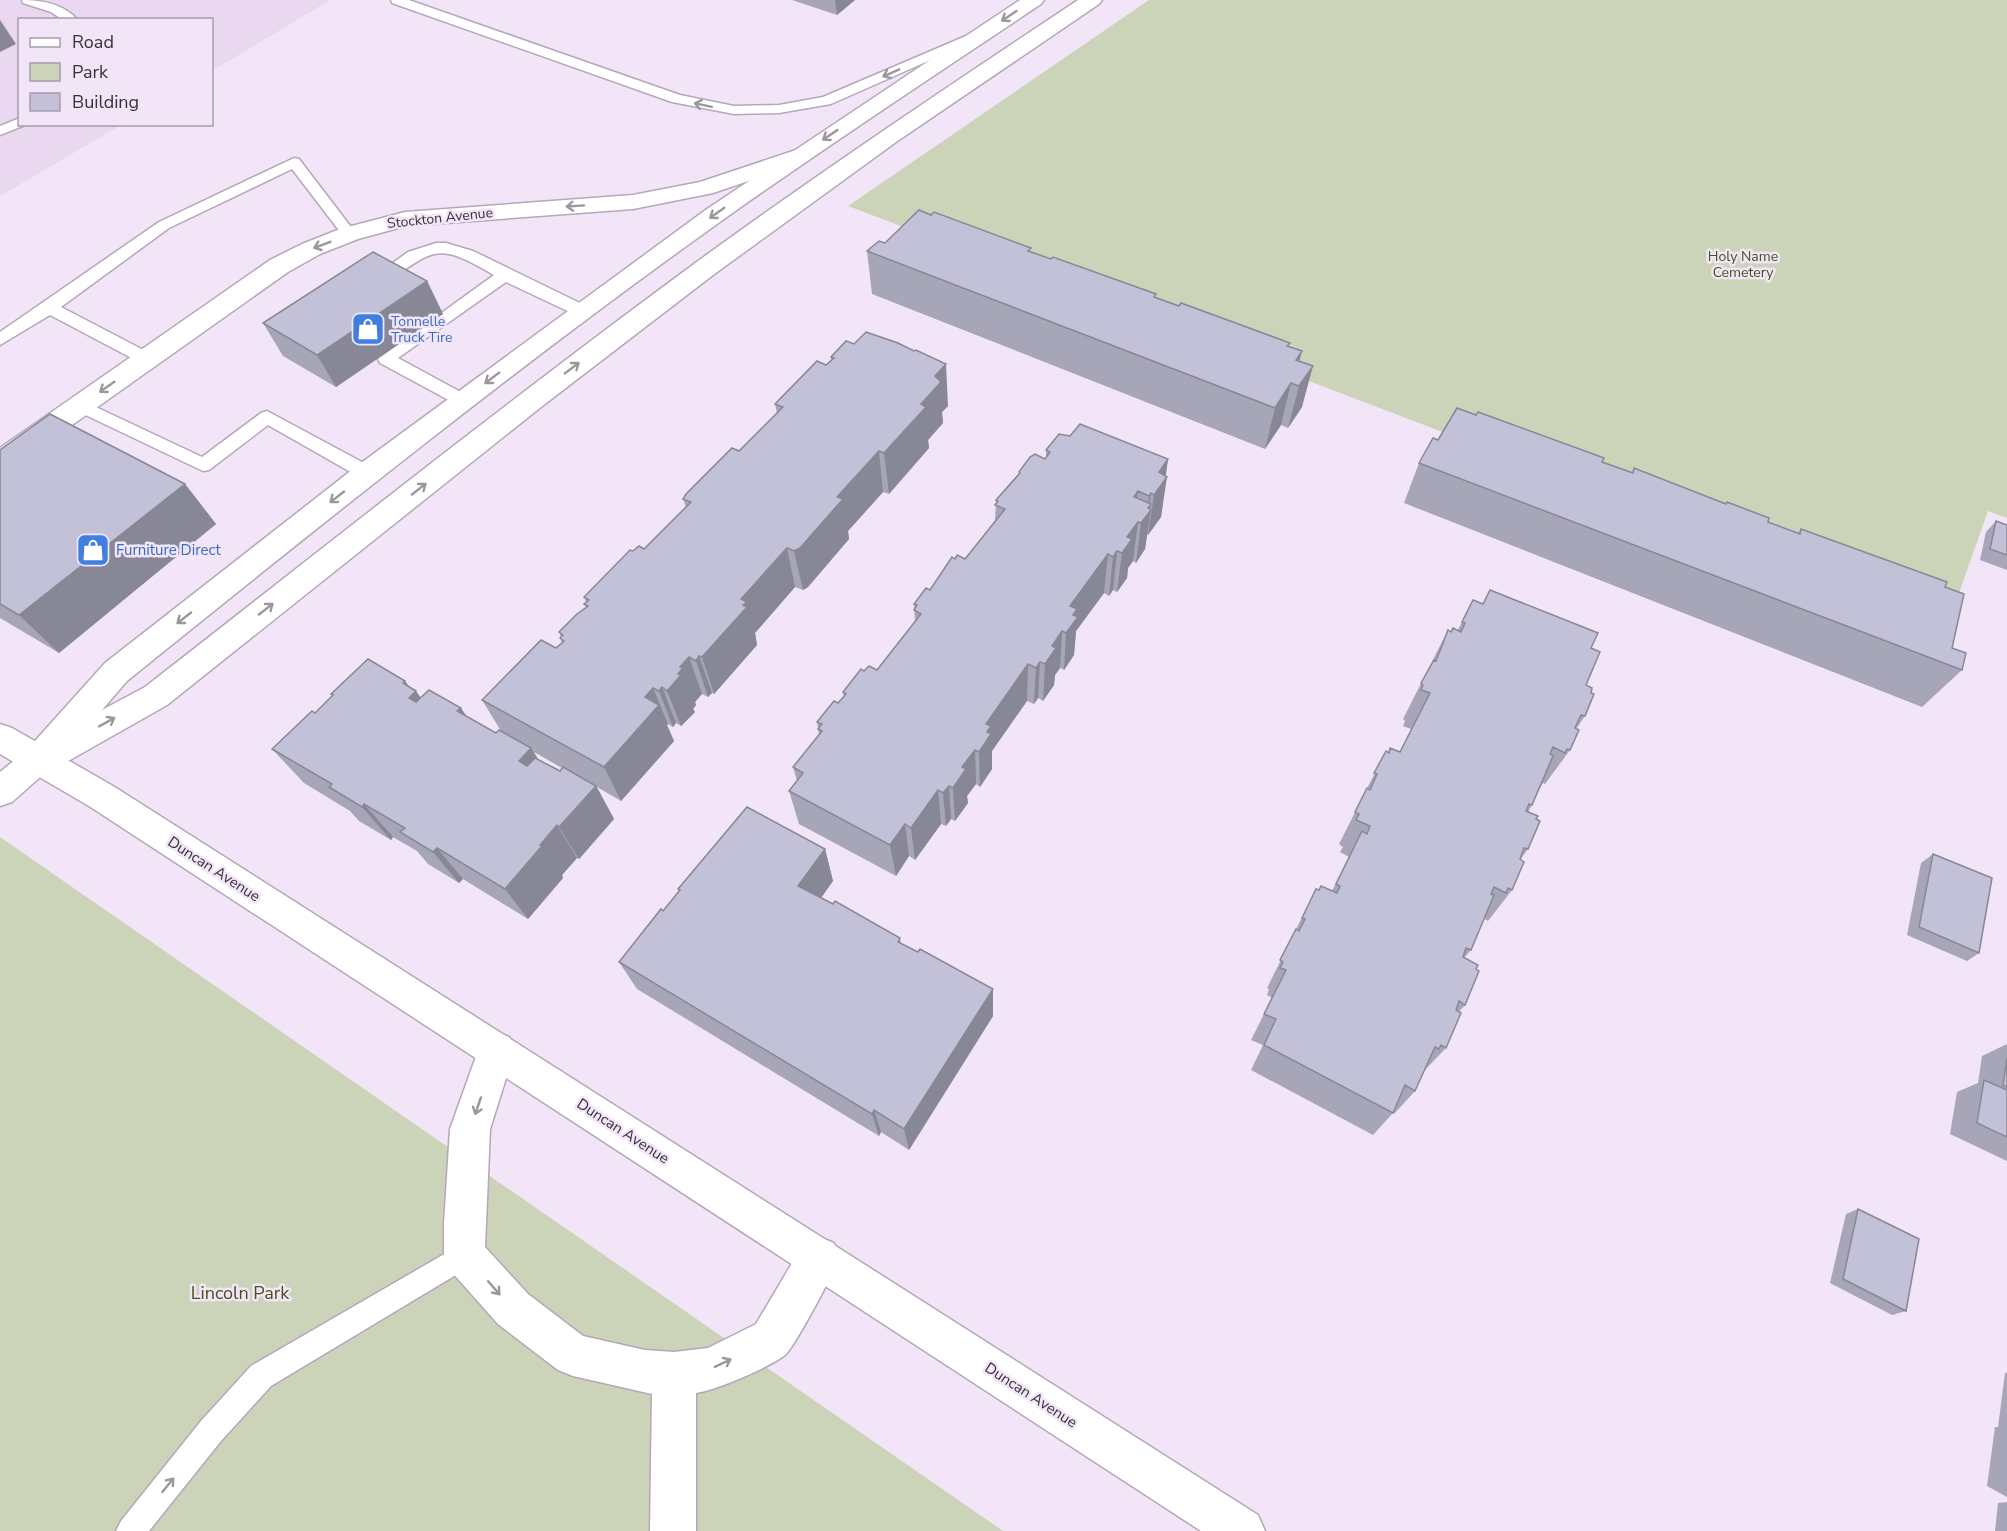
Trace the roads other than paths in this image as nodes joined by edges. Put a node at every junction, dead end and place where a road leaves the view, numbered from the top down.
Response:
1 (28, 0) edge
2 (397, 0) edge
3 (1034, 0) edge
4 (1092, 0) edge
5 (69, 18) edge
6 (984, 33) junction
7 (18, 123) edge
8 (0, 131) edge
9 (799, 156) junction
10 (349, 234) junction
11 (505, 275) junction
12 (368, 286) edge
13 (49, 308) junction
14 (582, 311) junction
15 (0, 340) edge
16 (147, 359) junction
17 (462, 400) junction
18 (81, 406) junction
19 (0, 462) edge
20 (367, 473) junction
21 (0, 738) edge
22 (38, 761) junction
23 (0, 792) edge
24 (496, 1050) junction
25 (465, 1255) junction
26 (819, 1258) junction
27 (674, 1374) junction
28 (131, 1531) edge
29 (673, 1531) edge
30 (1242, 1531) edge

1 - 5 lane
6 -> 2 lane
3 -> 6 main road
22 -> 4 main road
6 -> 9 main road
7 - 8 lane
9 -> 10 main road, Stockton Avenue
9 -> 14 main road
10 - 13 lane
10 -> 16 main road, Stockton Avenue
11 - 12 lane
11 - 14 lane
11 - 17 lane
13 - 15 lane
13 - 16 lane
14 -> 17 main road
16 -> 18 main road, Stockton Avenue
17 - 20 main road
18 - 19 main road, Stockton Avenue
18 - 20 lane
20 -> 22 main road
21 - 22 main road, Duncan Avenue
22 - 23 main road
22 - 24 main road, Duncan Avenue
24 -> 25 main road
24 - 26 main road, Duncan Avenue
25 -> 27 main road
28 -> 25 lane
27 -> 26 main road
26 - 30 main road, Duncan Avenue
27 - 29 main road

